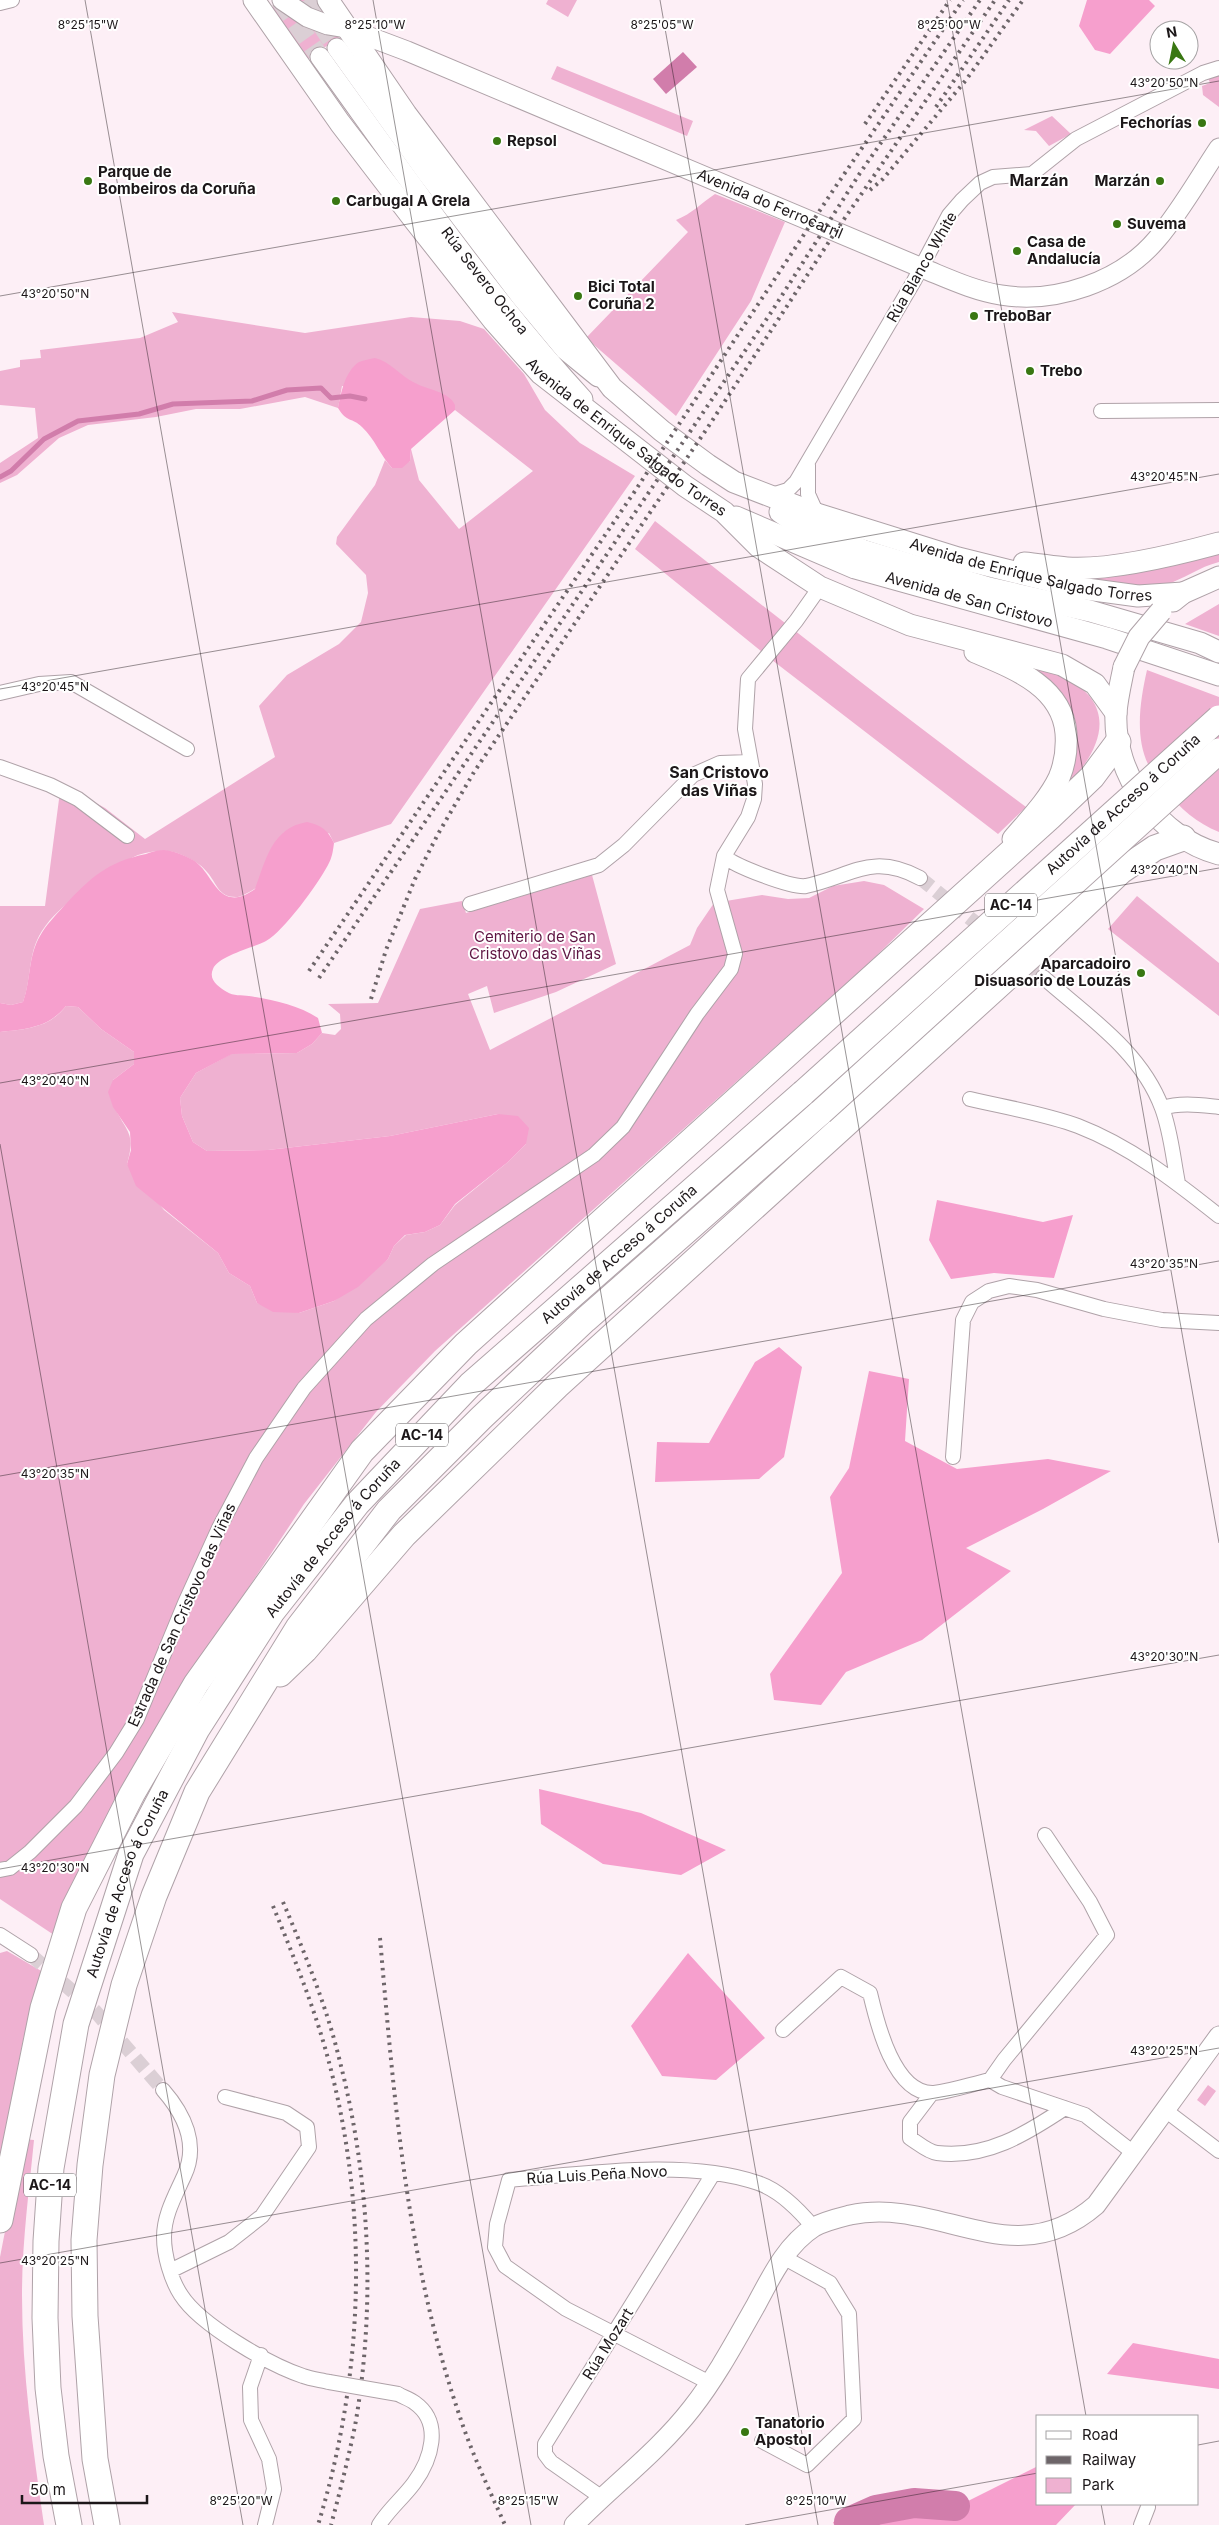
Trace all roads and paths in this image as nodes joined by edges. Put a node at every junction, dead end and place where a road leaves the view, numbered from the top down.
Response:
1 (12, 0) edge
2 (282, 0) edge
3 (328, 0) edge
4 (253, 1) edge
5 (0, 3) edge
6 (346, 28) junction
7 (337, 48) tunnel mouth
8 (320, 57) tunnel mouth
9 (1219, 68) edge
10 (1219, 148) edge
11 (922, 268) junction
12 (612, 388) junction
13 (1219, 410) edge
14 (1101, 411) dead end
15 (606, 423) junction
16 (810, 459) junction
17 (734, 482) junction
18 (772, 496) junction
19 (724, 512) junction
20 (817, 514) junction
21 (881, 535) junction
22 (1219, 543) edge
23 (1219, 577) edge
24 (820, 586) junction
25 (1184, 593) junction
26 (910, 625) junction
27 (1219, 652) edge
28 (1219, 675) edge
29 (0, 693) edge
30 (1116, 713) junction
31 (1219, 718) edge
32 (1118, 742) junction
33 (186, 749) dead end
34 (1219, 751) edge
35 (750, 762) junction
36 (0, 767) edge
37 (127, 836) dead end
38 (1183, 838) junction
39 (1219, 854) edge
40 (724, 856) junction
41 (920, 878) tunnel mouth
42 (980, 878) junction
43 (470, 904) dead end
44 (1043, 978) tunnel mouth
45 (970, 1099) dead end
46 (1219, 1107) edge
47 (1162, 1108) junction
48 (1178, 1183) junction
49 (1219, 1216) edge
50 (1219, 1323) edge
51 (953, 1457) dead end
52 (275, 1573) junction
53 (251, 1702) junction
54 (1045, 1835) dead end
55 (131, 1854) junction
56 (0, 1870) edge
57 (2, 1935) edge
58 (31, 1955) tunnel mouth
59 (783, 2030) dead end
60 (1219, 2036) edge
61 (990, 2080) junction
62 (163, 2090) tunnel mouth
63 (932, 2093) junction
64 (225, 2097) dead end
65 (1065, 2108) junction
66 (1165, 2110) junction
67 (1219, 2151) edge
68 (1135, 2154) junction
69 (712, 2174) junction
70 (0, 2220) edge
71 (814, 2228) junction
72 (783, 2257) junction
73 (170, 2270) junction
74 (615, 2334) junction
75 (260, 2355) junction
76 (710, 2383) junction
77 (762, 2440) dead end
78 (601, 2497) junction
79 (1148, 2507) dead end
80 (69, 2525) edge
81 (107, 2525) edge
82 (265, 2525) edge
83 (379, 2525) edge
84 (574, 2525) edge
85 (1141, 2525) edge

1 - 5 street
2 - 6 street, Avenida do Ferrocarril
3 - 6 main road, Avenida de Enrique Salgado Torres
4 - 15 main road, Avenida de Enrique Salgado Torres
6 - 11 street, Avenida do Ferrocarril
6 - 12 main road, Avenida de Enrique Salgado Torres
7 - 12 street, Rúa Severo Ochoa
8 - 15 street, Rúa Severo Ochoa
9 - 11 street, Rúa Blanco White
10 - 11 street, Avenida do Ferrocarril
11 - 16 street, Rúa Blanco White
12 - 17 main road, Avenida de Enrique Salgado Torres
13 - 14 street
15 - 19 main road, Avenida de Enrique Salgado Torres
16 - 18 street, Rúa Blanco White
16 - 20 street, Rúa Blanco White
17 - 18 main road, Avenida de Enrique Salgado Torres
17 - 27 main road, Avenida de San Cristovo
18 - 20 main road, Avenida de Enrique Salgado Torres
19 - 24 main road, Avenida de Enrique Salgado Torres
19 - 28 main road, Avenida de San Cristovo
20 - 21 main road, Avenida de Enrique Salgado Torres
21 - 22 main road, Avenida de Enrique Salgado Torres
21 - 25 main road, Avenida de Enrique Salgado Torres
23 - 25 main road
24 - 26 main road, Avenida de Enrique Salgado Torres
24 - 35 street, Estrada de San Cristovo das Viñas
25 - 30 main road, bridge
26 - 30 main road, Avenida de Enrique Salgado Torres
26 - 42 main road
29 - 33 street
30 - 32 main road
31 - 55 highway, Autovía de Acceso á Coruña / AC-14, bridge
32 - 38 main road
32 - 42 highway
34 - 53 highway, Autovía de Acceso á Coruña / AC-14, bridge
35 - 40 street, Estrada de San Cristovo das Viñas
35 - 43 street
36 - 37 street
38 - 39 main road
38 - 53 highway
40 - 41 street
40 - 56 street, Estrada de San Cristovo das Viñas
42 - 52 highway
44 - 47 street
45 - 48 street
46 - 47 street
47 - 48 street
48 - 49 street
50 - 51 street
52 - 55 highway
52 - 70 highway
53 - 81 highway, Autovía de Acceso á Coruña / AC-14
54 - 61 street
55 - 80 highway, Autovía de Acceso á Coruña / AC-14
57 - 58 street
59 - 63 street
60 - 66 street
61 - 63 street
61 - 65 street
62 - 73 street
63 - 65 street
64 - 73 street
65 - 68 street
66 - 67 street
66 - 68 street
68 - 71 street
69 - 71 street, Rúa Luis Peña Novo
69 - 74 street, Rúa Mozart
69 - 74 street, Rúa Luis Peña Novo
71 - 72 street
72 - 76 street
72 - 77 street
73 - 75 street
74 - 76 street, Rúa Luis Peña Novo
74 - 78 street, Rúa Mozart
75 - 82 street
75 - 83 street, bridge
76 - 78 street
78 - 84 street
79 - 85 street

